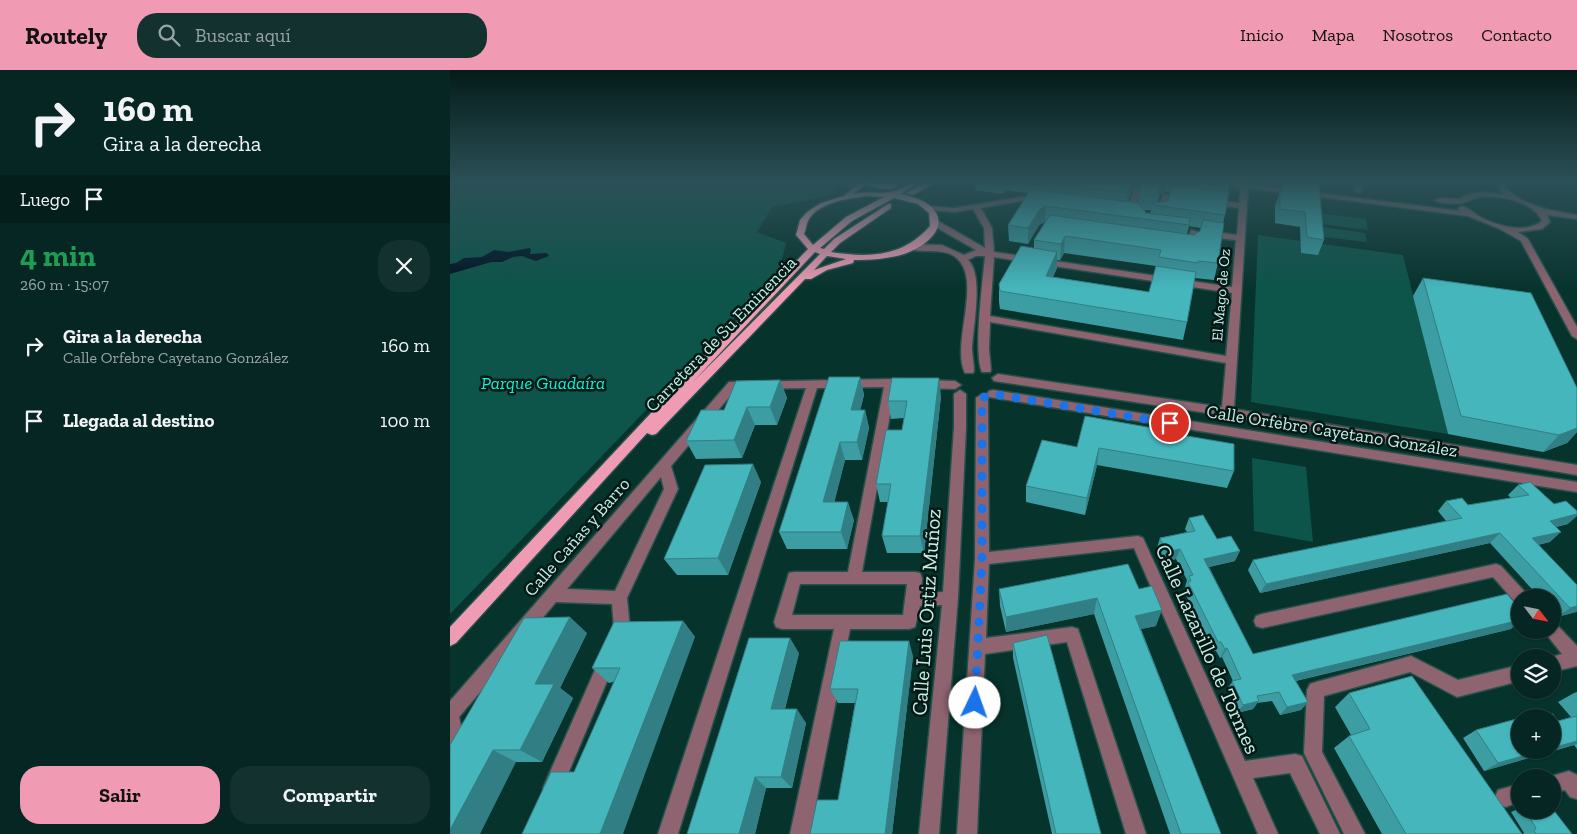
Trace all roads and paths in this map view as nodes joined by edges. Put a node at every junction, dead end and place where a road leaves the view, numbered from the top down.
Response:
1 (806, 218) edge
2 (850, 218) edge
3 (870, 218) edge
4 (934, 218) edge
5 (941, 218) edge
6 (982, 218) edge
7 (1243, 218) edge
8 (1475, 218) edge
9 (1546, 218) edge
10 (935, 221) junction
11 (1546, 222) junction
12 (1577, 225) edge
13 (1184, 231) edge
14 (1194, 232) junction
15 (1527, 234) junction
16 (801, 238) junction
17 (1241, 238) junction
18 (1171, 244) edge
19 (911, 247) junction
20 (813, 249) junction
21 (826, 253) junction
22 (990, 254) junction
23 (859, 258) junction
24 (963, 259) junction
25 (800, 262) junction
26 (792, 289) junction
27 (1237, 291) junction
28 (986, 318) junction
29 (1577, 336) edge
30 (1230, 360) junction
31 (986, 370) junction
32 (969, 371) junction
33 (998, 378) junction
34 (890, 382) junction
35 (813, 384) junction
36 (958, 389) junction
37 (987, 396) junction
38 (1227, 412) junction
39 (1226, 432) junction
40 (664, 465) junction
41 (1577, 470) edge
42 (591, 487) junction
43 (1577, 487) edge
44 (982, 559) junction
45 (854, 578) junction
46 (1514, 589) edge
47 (551, 595) junction
48 (619, 598) junction
49 (950, 598) junction
50 (913, 600) junction
51 (1262, 620) dead end
52 (843, 623) junction
53 (450, 638) edge
54 (1559, 639) edge
55 (978, 647) junction
56 (1577, 658) edge
57 (1561, 662) edge
58 (1511, 674) edge
59 (450, 716) edge
60 (450, 753) edge
61 (1240, 771) junction
62 (1561, 782) edge
63 (1577, 790) edge
64 (1485, 793) edge
65 (1507, 800) edge
66 (544, 807) edge
67 (668, 834) edge
68 (800, 834) edge
69 (929, 834) edge
70 (967, 834) edge
71 (1136, 834) edge
72 (1268, 834) edge
73 (1330, 834) edge
74 (1355, 834) edge

1 - 16 main road
2 - 20 main road, Carretera de Su Eminencia
3 - 21 main road, Carretera de Su Eminencia
4 - 10 main road
5 - 10 street
6 - 22 street
7 - 17 street, El Mago de Oz
8 - 15 street
9 - 11 street
10 - 19 main road
10 - 22 street
11 - 12 street
11 - 15 street
13 - 14 street
14 - 17 street
14 - 18 street
15 - 29 street
16 - 20 main road
16 - 25 main road
17 - 27 street, El Mago de Oz
19 - 23 main road
19 - 24 street
20 - 21 main road
20 - 25 main road, Carretera de Su Eminencia
21 - 23 main road
21 - 26 main road, Carretera de Su Eminencia
22 - 24 street
22 - 27 street
22 - 28 street
23 - 26 main road
24 - 32 street
25 - 42 main road, Carretera de Su Eminencia
26 - 42 main road, Carretera de Su Eminencia
27 - 30 street, El Mago de Oz
28 - 30 street
28 - 31 street
30 - 38 street, El Mago de Oz
31 - 32 street
31 - 33 street
32 - 36 street
33 - 37 street
33 - 38 street, Calle Orfebre Cayetano González
34 - 35 street
34 - 36 street
34 - 45 street
35 - 40 street, Calle Cañas y Barro
35 - 67 street
36 - 37 street
36 - 49 street, Calle Luis Ortiz Muñoz
37 - 39 street, Calle Orfebre Cayetano González
37 - 44 street
38 - 39 street, El Mago de Oz
38 - 41 street, Calle Orfebre Cayetano González
39 - 43 street, Calle Orfebre Cayetano González
40 - 47 street, Calle Cañas y Barro
40 - 48 street
42 - 53 main road, Carretera de Su Eminencia
44 - 55 street
44 - 61 street, Calle Lazarillo de Tormes
45 - 50 street
45 - 52 street
46 - 51 street
47 - 48 street
47 - 59 street, Calle Cañas y Barro
48 - 66 street
49 - 50 street
49 - 69 street, Calle Luis Ortiz Muñoz
50 - 52 street
52 - 68 street
54 - 56 street
55 - 70 street
55 - 71 street
56 - 57 street
58 - 74 street
59 - 60 street
61 - 72 street, Calle Lazarillo de Tormes
61 - 73 street
62 - 63 street
64 - 65 street

